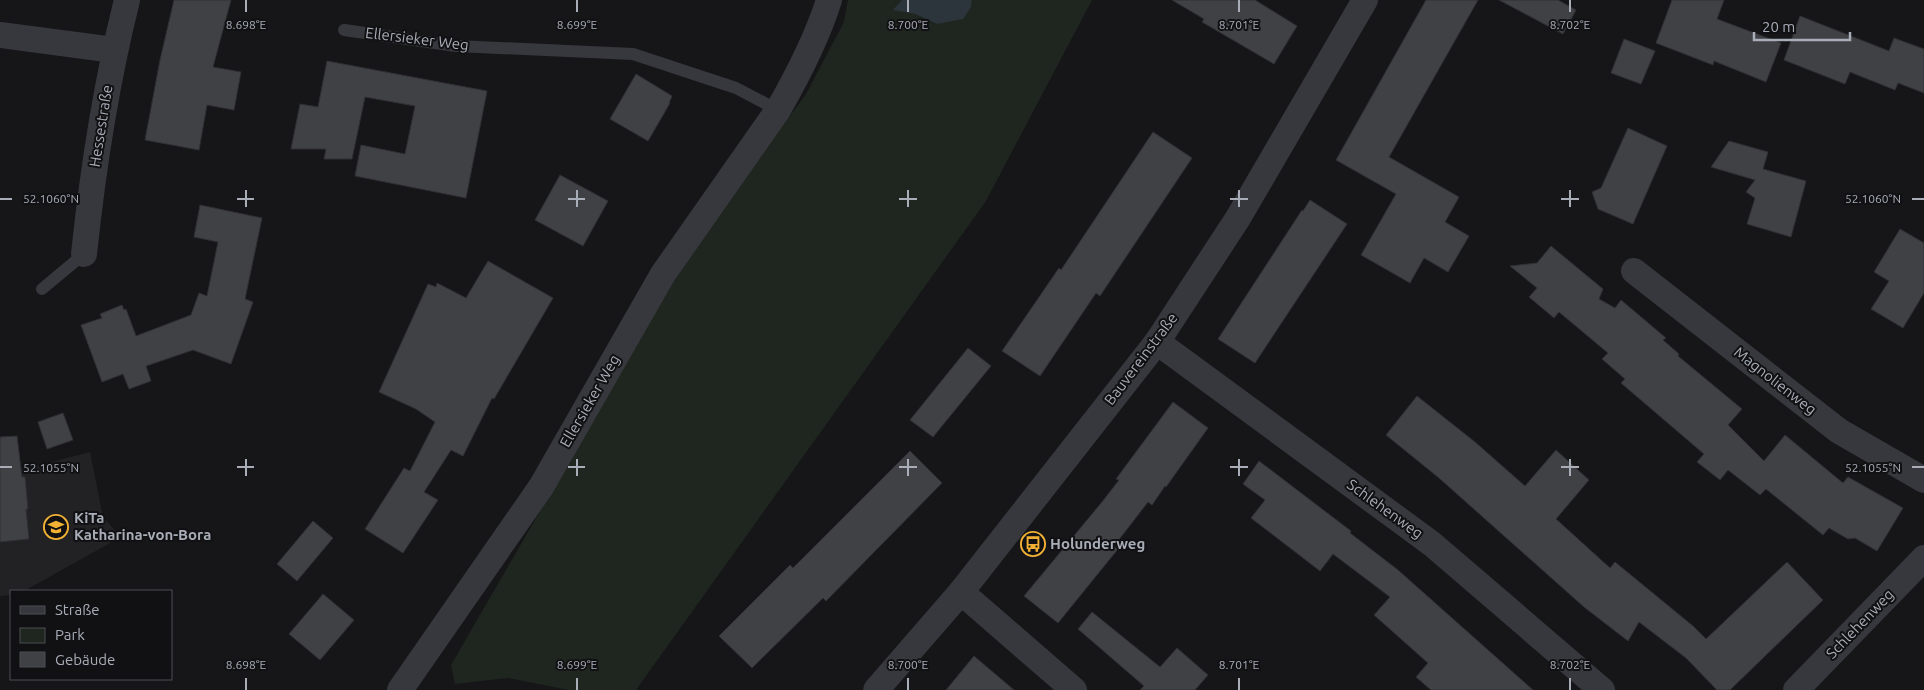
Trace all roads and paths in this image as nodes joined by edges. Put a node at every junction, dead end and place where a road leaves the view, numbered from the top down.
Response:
1 (127, 0) edge
2 (828, 0) edge
3 (1365, 0) edge
4 (344, 30) dead end
5 (0, 35) edge
6 (114, 50) junction
7 (778, 110) junction
8 (84, 254) joint
9 (1634, 270) dead end
10 (42, 289) dead end
11 (1157, 342) junction
12 (1924, 480) edge
13 (1924, 558) edge
14 (961, 592) junction
15 (400, 690) edge
16 (876, 690) edge
17 (1074, 690) edge
18 (1602, 690) edge
19 (1796, 690) edge

1 - 6 street, Hessestraße
2 - 7 street, Ellersieker Weg
3 - 11 street, Bauvereinstraße
4 - 7 lane, Ellersieker Weg
5 - 6 street
6 - 8 street, Hessestraße
7 - 15 street, Ellersieker Weg
8 - 10 lane
9 - 12 street, Magnolienweg
11 - 14 street, Bauvereinstraße
11 - 18 street, Schlehenweg
13 - 19 street, Schlehenweg
14 - 16 street, Bauvereinstraße
14 - 17 street

